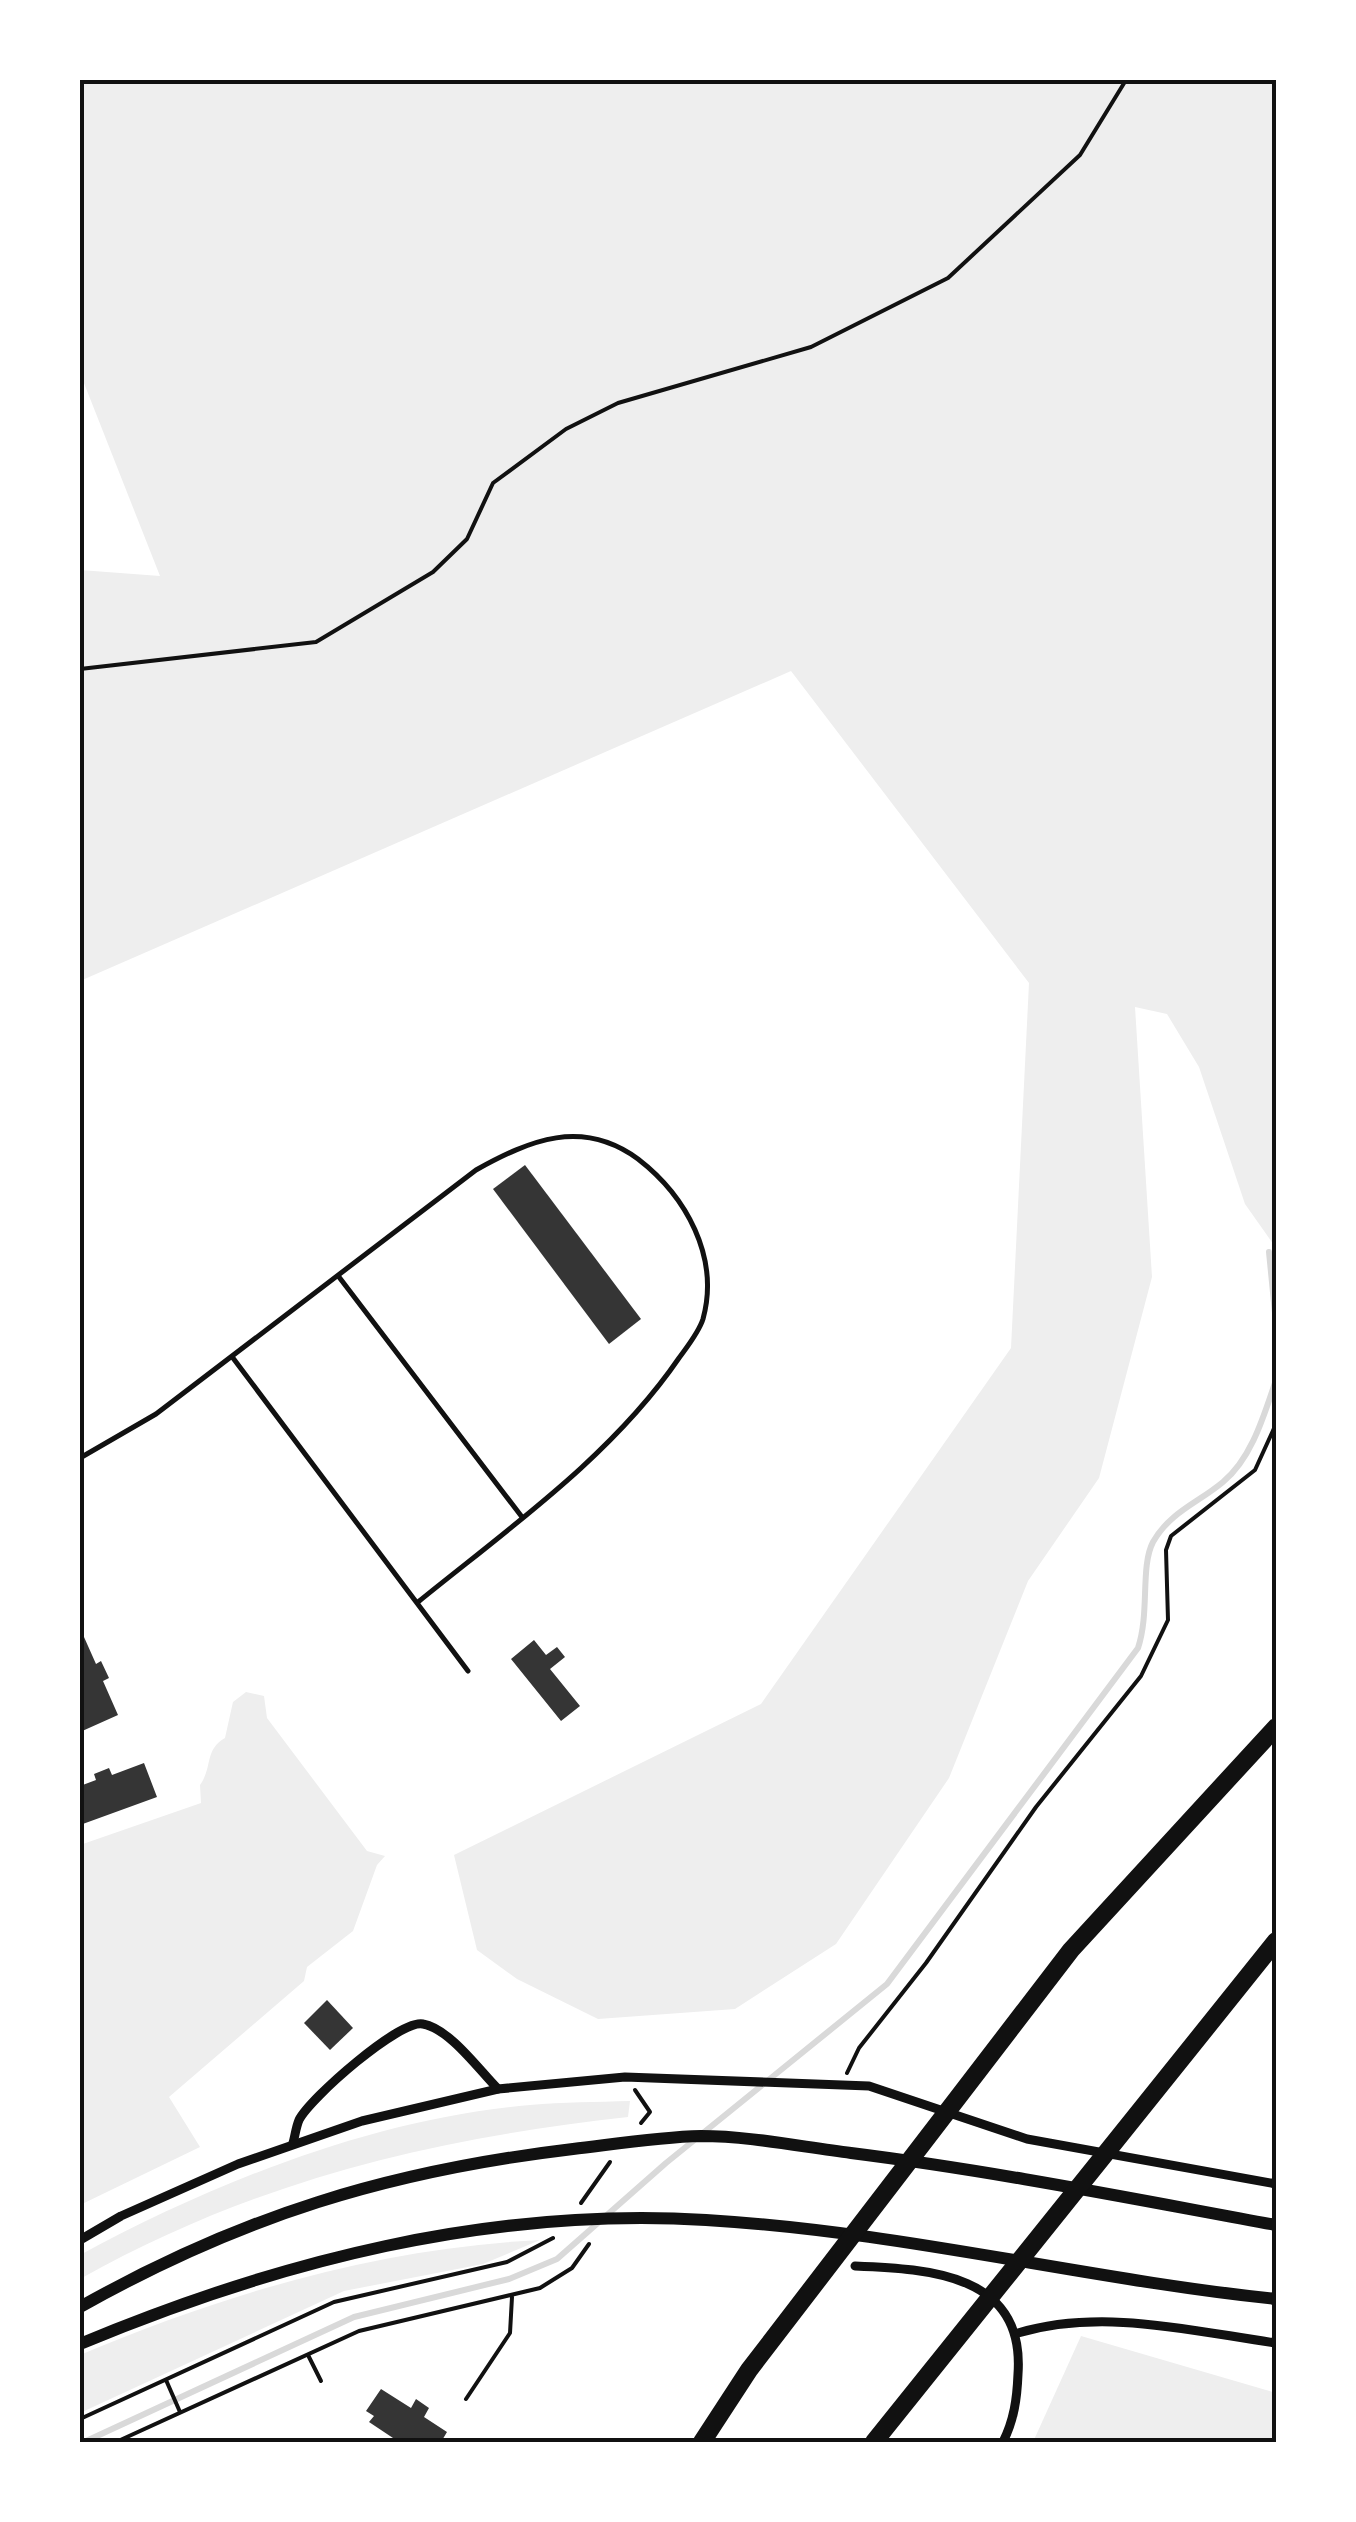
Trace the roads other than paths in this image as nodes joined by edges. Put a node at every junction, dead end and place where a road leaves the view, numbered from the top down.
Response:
1 (340, 1277) junction
2 (232, 1358) junction
3 (80, 1458) edge
4 (522, 1517) junction
5 (418, 1602) junction
6 (468, 1671) dead end
7 (1276, 1727) edge
8 (1271, 1947) edge
9 (498, 2089) junction
10 (293, 2143) junction
11 (1276, 2184) edge
12 (1276, 2225) edge
13 (80, 2240) edge
14 (854, 2266) dead end
15 (1276, 2299) edge
16 (80, 2307) edge
17 (1018, 2333) junction
18 (80, 2344) edge
19 (1276, 2344) edge
20 (702, 2442) edge
21 (874, 2442) edge
22 (1003, 2442) edge

1 - 2 lane
1 - 4 lane
1 - 4 lane
2 - 3 lane
2 - 5 lane
4 - 5 lane
5 - 6 lane
7 - 20 highway
8 - 21 highway
9 - 10 street
9 - 10 street
9 - 11 street
10 - 13 street
12 - 16 main road
14 - 17 street
15 - 18 main road
17 - 19 street
17 - 22 street

